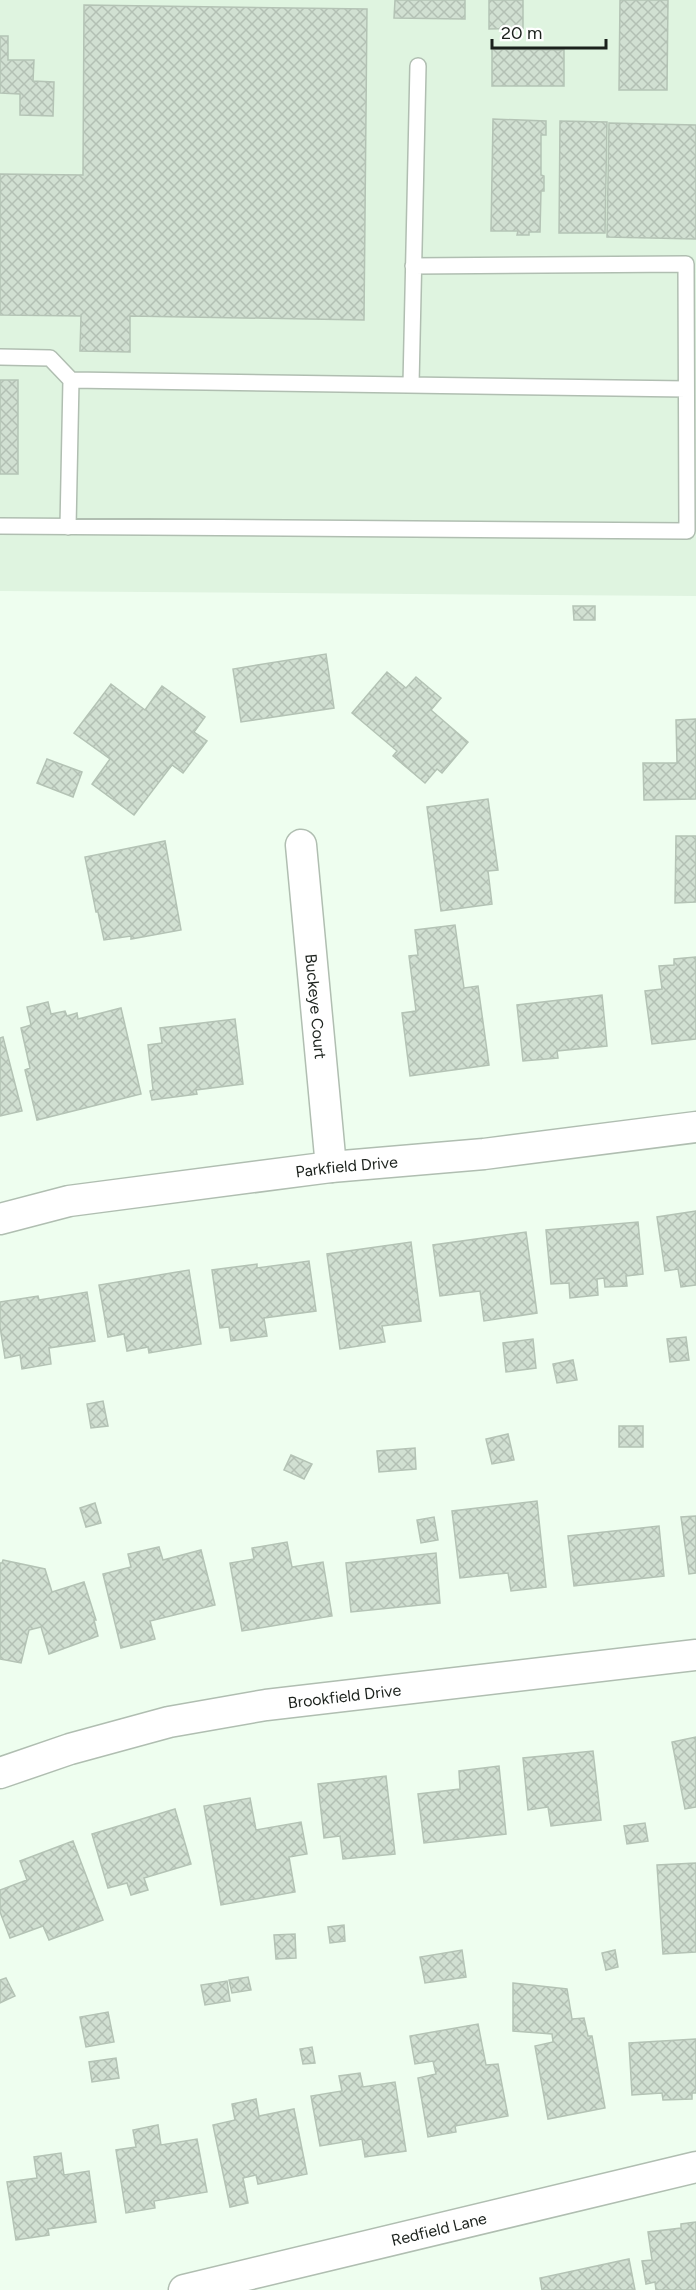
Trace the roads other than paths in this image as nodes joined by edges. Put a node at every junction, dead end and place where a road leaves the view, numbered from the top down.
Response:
1 (418, 66) dead end
2 (413, 266) junction
3 (0, 357) edge
4 (691, 362) edge
5 (71, 380) junction
6 (411, 385) junction
7 (686, 389) junction
8 (0, 526) edge
9 (68, 526) junction
10 (301, 845) dead end
11 (696, 1127) edge
12 (331, 1167) junction
13 (0, 1219) edge
14 (696, 1655) edge
15 (0, 1773) edge
16 (696, 2167) edge
17 (184, 2290) edge

1 - 2 lane
2 - 4 lane
2 - 6 lane
3 - 5 lane
4 - 7 lane
5 - 6 lane
5 - 9 lane
6 - 7 lane
7 - 9 lane
8 - 9 lane
10 - 12 street, Buckeye Court
11 - 12 street, Parkfield Drive
12 - 13 street, Parkfield Drive
14 - 15 street, Brookfield Drive
16 - 17 street, Redfield Lane

